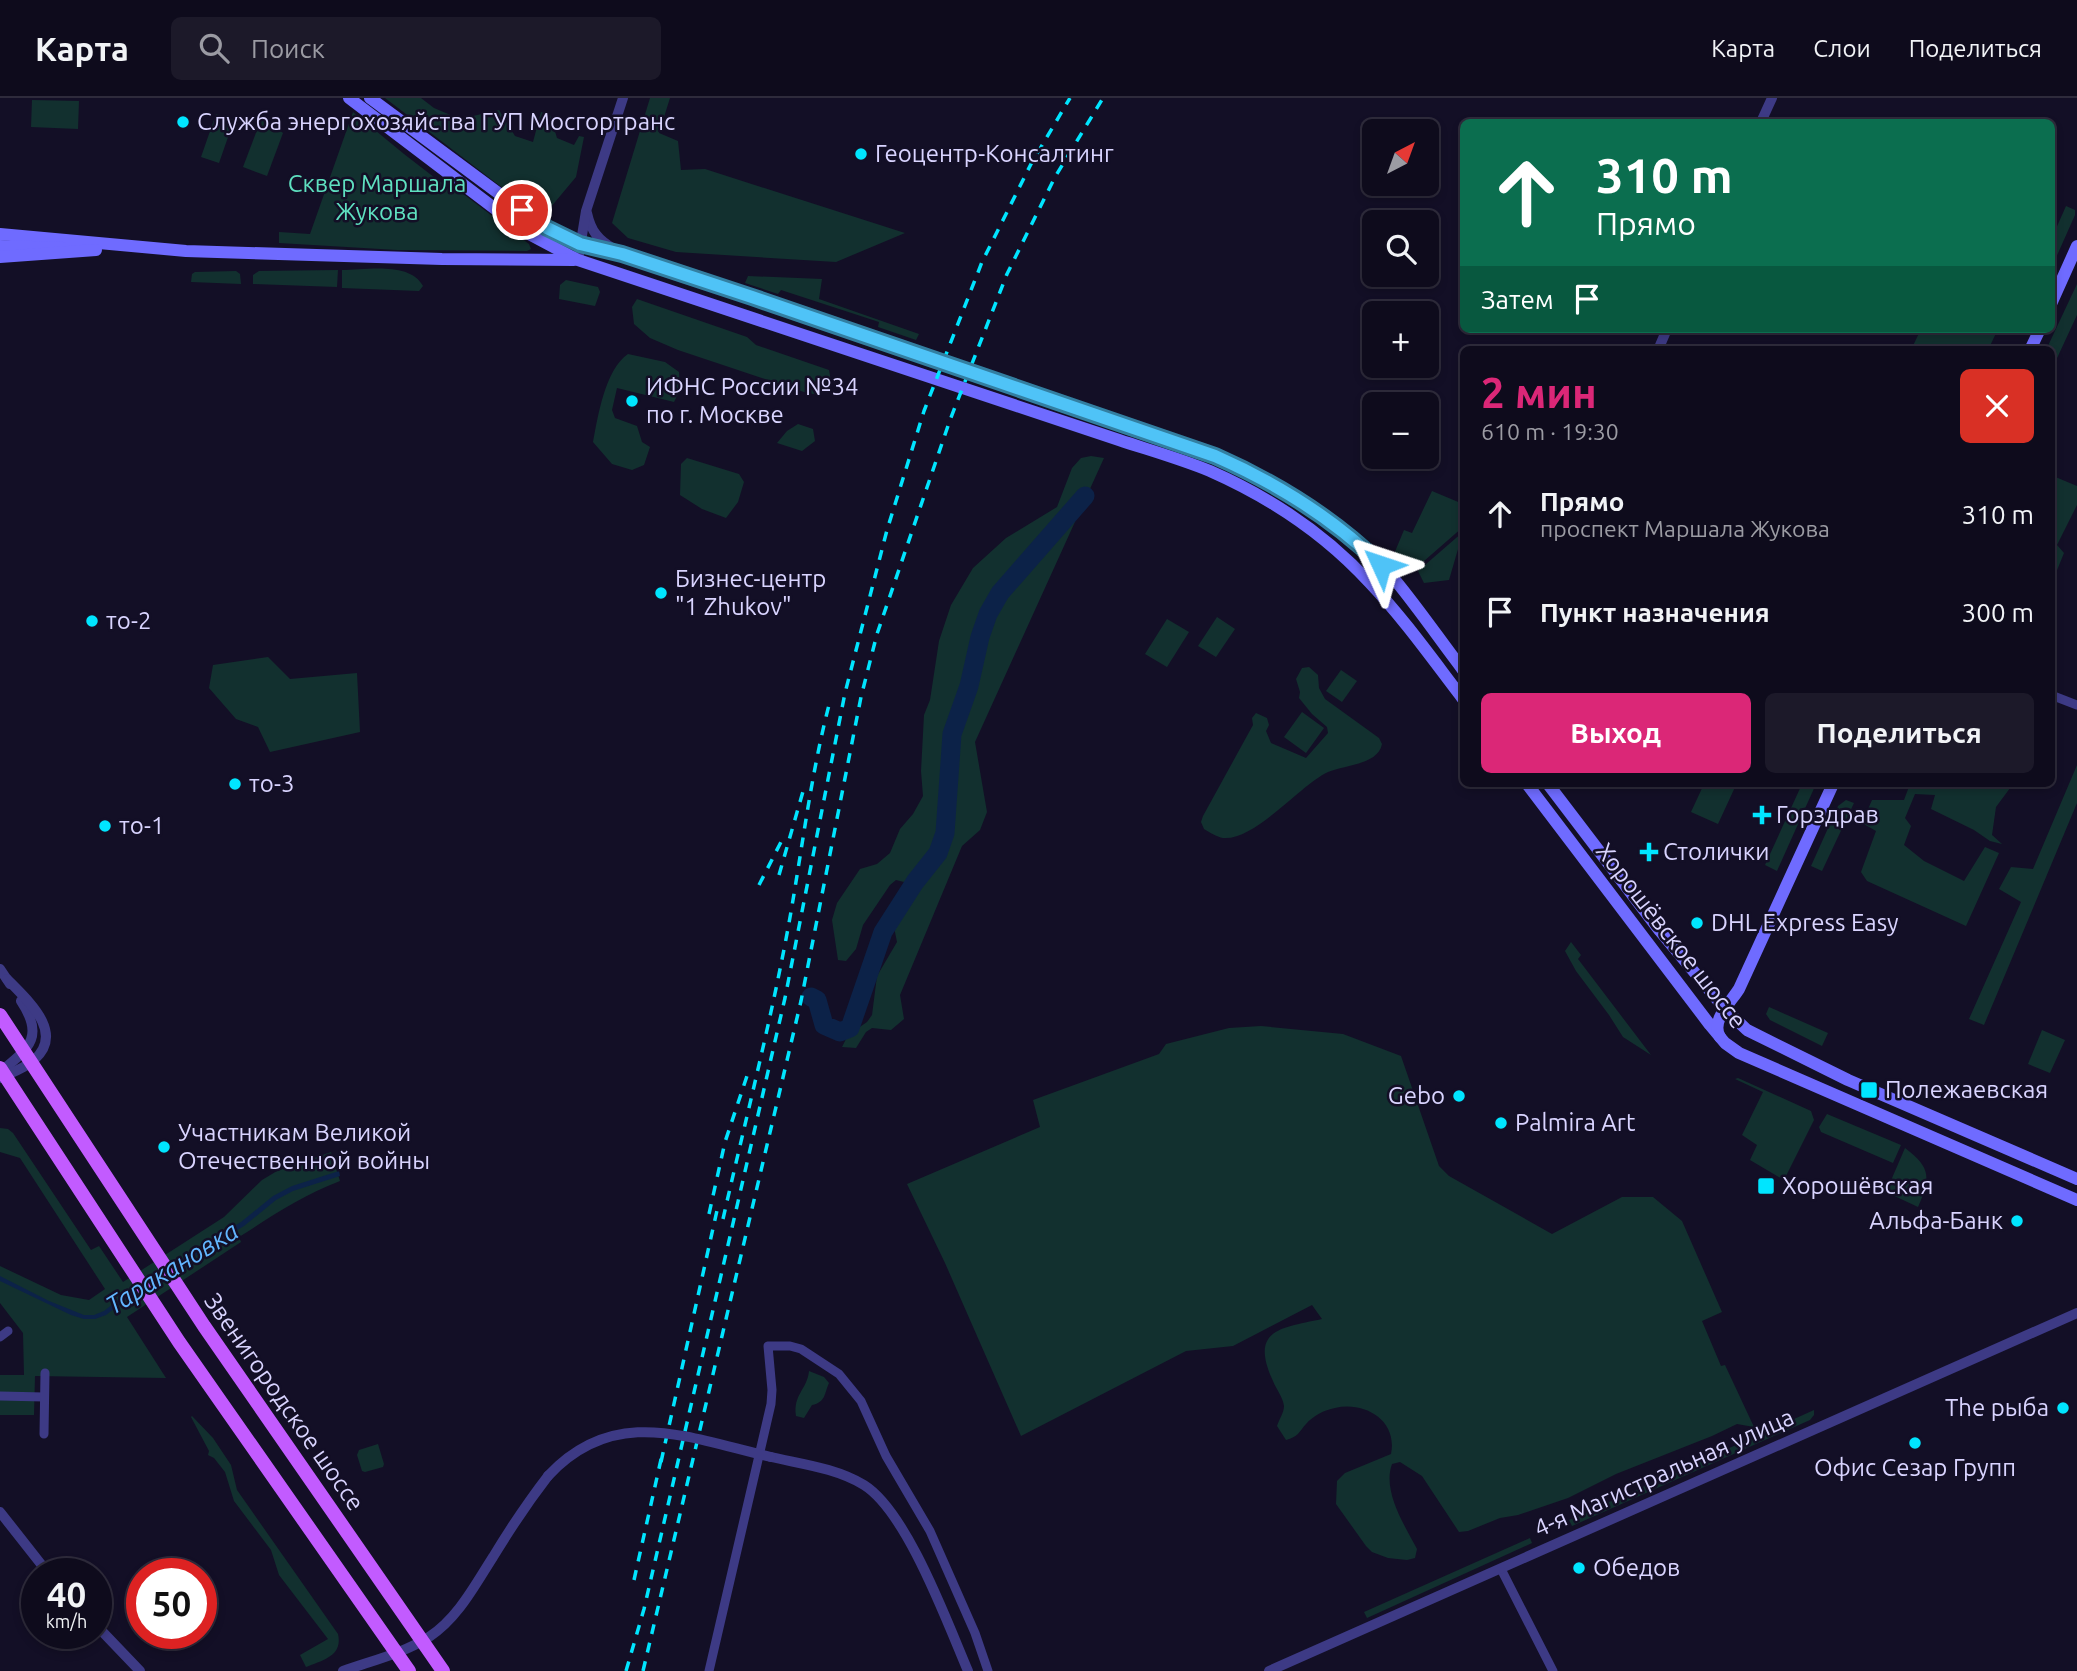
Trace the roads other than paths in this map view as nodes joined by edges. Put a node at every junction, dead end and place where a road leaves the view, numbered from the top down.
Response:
1 (349, 98) edge
2 (370, 98) edge
3 (623, 98) edge
4 (1772, 98) edge
5 (1762, 119) edge
6 (586, 211) junction
7 (527, 233) junction
8 (0, 234) edge
9 (580, 244) junction
10 (0, 246) edge
11 (2077, 246) edge
12 (100, 249) junction
13 (148, 249) junction
14 (557, 249) junction
15 (622, 254) junction
16 (0, 257) edge
17 (578, 260) junction
18 (520, 261) junction
19 (2055, 295) edge
20 (1460, 666) edge
21 (1460, 695) edge
22 (2055, 697) edge
23 (2077, 705) edge
24 (1529, 787) edge
25 (1550, 787) edge
26 (1832, 787) edge
27 (3, 974) edge
28 (1691, 999) junction
29 (1725, 1009) junction
30 (0, 1015) edge
31 (1722, 1040) junction
32 (0, 1070) edge
33 (0, 1078) edge
34 (2077, 1179) edge
35 (2077, 1200) edge
36 (2077, 1313) edge
37 (45, 1373) dead end
38 (0, 1396) edge
39 (44, 1397) junction
40 (44, 1434) dead end
41 (0, 1512) edge
42 (36, 1558) edge
43 (1501, 1569) junction
44 (112, 1642) edge
45 (140, 1671) edge
46 (343, 1671) edge
47 (409, 1671) edge
48 (443, 1671) edge
49 (709, 1671) edge
50 (968, 1671) edge
51 (988, 1671) edge
52 (1269, 1671) edge
53 (1553, 1671) edge

1 - 7 main road
2 - 9 main road
3 - 6 street
4 - 5 street
6 - 9 street
6 - 15 street
7 - 14 main road
7 - 18 main road
8 - 13 main road
9 - 14 main road
9 - 15 main road
9 - 17 street
10 - 12 main road
11 - 19 main road
12 - 13 main road
12 - 16 main road
13 - 18 main road
14 - 17 main road
14 - 18 main road
15 - 20 main road
17 - 18 main road
17 - 21 main road
22 - 23 street
24 - 28 main road, Хорошёвское шоссе
25 - 29 main road, Хорошёвское шоссе
26 - 29 main road
27 - 32 street
27 - 33 street
28 - 29 main road
28 - 31 main road, Хорошёвское шоссе
29 - 31 main road
29 - 34 main road, Хорошёвское шоссе
30 - 48 main road, Звенигородское шоссе, bridge
31 - 35 main road, Хорошёвское шоссе
32 - 47 main road, Звенигородское шоссе, bridge
36 - 43 street, 4-я Магистральная улица
37 - 39 street
38 - 39 street
39 - 40 street
41 - 42 street
43 - 52 street, 4-я Магистральная улица
43 - 53 street
44 - 45 street
46 - 50 street, bridge
49 - 51 street

